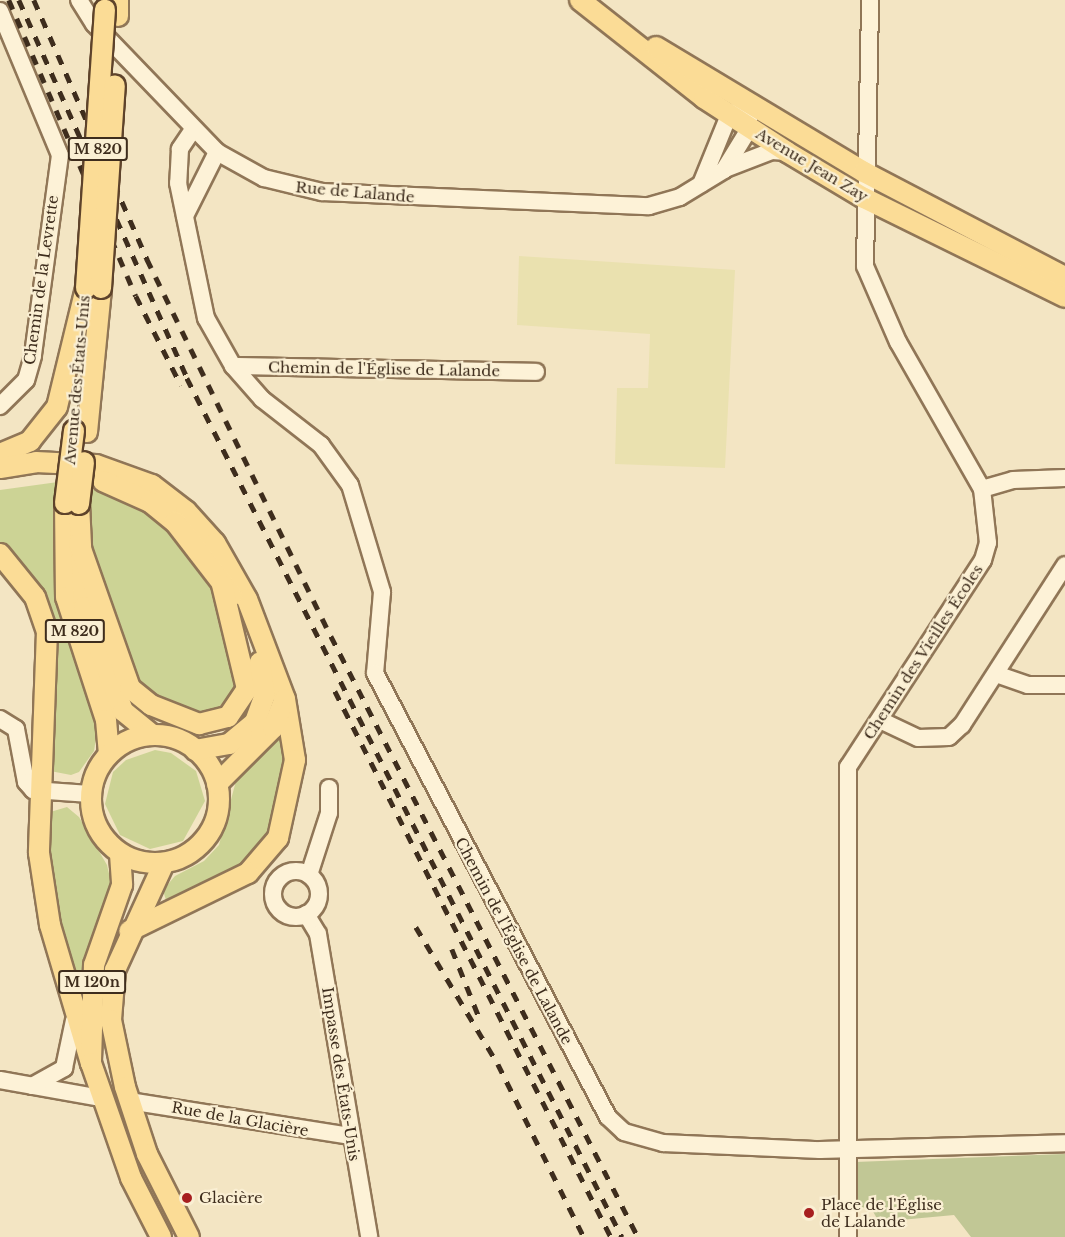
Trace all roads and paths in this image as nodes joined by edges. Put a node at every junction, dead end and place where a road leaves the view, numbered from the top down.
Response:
1 (79, 0) edge
2 (580, 0) edge
3 (870, 0) edge
4 (111, 7) edge
5 (0, 11) edge
6 (752, 105) junction
7 (729, 115) junction
8 (748, 127) junction
9 (192, 131) junction
10 (217, 152) junction
11 (787, 152) junction
12 (724, 170) junction
13 (864, 172) junction
14 (701, 184) junction
15 (864, 198) junction
16 (185, 216) junction
17 (1065, 277) edge
18 (93, 288) junction
19 (1065, 297) edge
20 (233, 366) junction
21 (536, 372) dead end
22 (0, 406) edge
23 (0, 454) edge
24 (0, 468) edge
25 (1065, 478) edge
26 (0, 480) edge
27 (982, 489) junction
28 (72, 504) junction
29 (80, 543) junction
30 (0, 554) edge
31 (1065, 566) edge
32 (220, 577) junction
33 (996, 674) junction
34 (1065, 685) edge
35 (285, 699) junction
36 (0, 719) edge
37 (880, 720) junction
38 (153, 735) junction
39 (195, 750) junction
40 (109, 754) junction
41 (217, 784) junction
42 (329, 788) dead end
43 (39, 789) junction
44 (90, 794) junction
45 (120, 854) junction
46 (164, 863) junction
47 (309, 875) junction
48 (306, 914) junction
49 (129, 932) junction
50 (74, 1020) junction
51 (91, 1063) junction
52 (0, 1080) edge
53 (31, 1086) junction
54 (101, 1098) junction
55 (129, 1101) junction
56 (351, 1136) junction
57 (1065, 1143) edge
58 (848, 1149) junction
59 (161, 1237) edge
60 (189, 1237) edge
61 (369, 1237) edge
62 (848, 1237) edge

1 - 9 street, Rue de Lalande
2 - 6 main road, Avenue Jean Zay
2 - 7 main road, Avenue Jean Zay
3 - 13 street, Chemin des Vieilles Écoles
4 - 18 main road, Avenue des États-Unis / M 820, bridge
5 - 22 street, Chemin de la Levrette
6 - 7 street
6 - 8 street, Rue de Lalande
6 - 13 main road, Avenue Jean Zay
7 - 8 main road, Avenue Jean Zay
7 - 14 street
8 - 11 main road, Avenue Jean Zay
8 - 12 street, Rue de Lalande
9 - 10 street, Rue de Lalande
9 - 16 street, Chemin de l'Église de Lalande
10 - 14 street, Rue de Lalande
10 - 16 street
11 - 12 street, Rue de Lalande
11 - 15 main road, Avenue Jean Zay
12 - 14 street, Rue de Lalande
13 - 15 street, Chemin des Vieilles Écoles
13 - 17 main road, Avenue Jean Zay
15 - 19 main road, Avenue Jean Zay
15 - 27 street, Chemin des Vieilles Écoles
16 - 20 street, Chemin de l'Église de Lalande
18 - 23 main road
18 - 28 main road, Avenue des États-Unis / M 820, bridge
20 - 21 street, Chemin de l'Église de Lalande
20 - 58 street, Chemin de l'Église de Lalande
24 - 35 main road
25 - 27 street
26 - 32 main road
27 - 37 street, Chemin des Vieilles Écoles
28 - 29 main road, Avenue des États-Unis / M 820
28 - 40 main road, Avenue des États-Unis / M 820
29 - 32 main road, Avenue des États-Unis
29 - 38 main road, Avenue des États-Unis / M 820
30 - 43 main road
31 - 33 street
32 - 39 main road
33 - 34 street
33 - 37 street
35 - 41 main road
35 - 49 main road
36 - 43 street
37 - 58 street, Chemin des Vieilles Écoles
38 - 39 main road
38 - 40 main road
39 - 41 main road
40 - 44 main road
41 - 46 main road
42 - 47 street
43 - 44 street
43 - 50 main road
44 - 45 main road
45 - 46 main road
45 - 51 main road, M 120n
46 - 49 main road, M 120n
47 - 48 street
47 - 48 street
48 - 56 street, Impasse des États-Unis
49 - 55 main road, M 120n
50 - 51 main road
50 - 53 street
51 - 54 main road, M 120n
52 - 53 street
53 - 54 street
54 - 59 main road, M 120n
55 - 56 street, Rue de la Glacière
55 - 60 main road, M 120n
56 - 61 street, Impasse des États-Unis
57 - 58 street, Chemin de l'Église de Lalande
58 - 62 street

